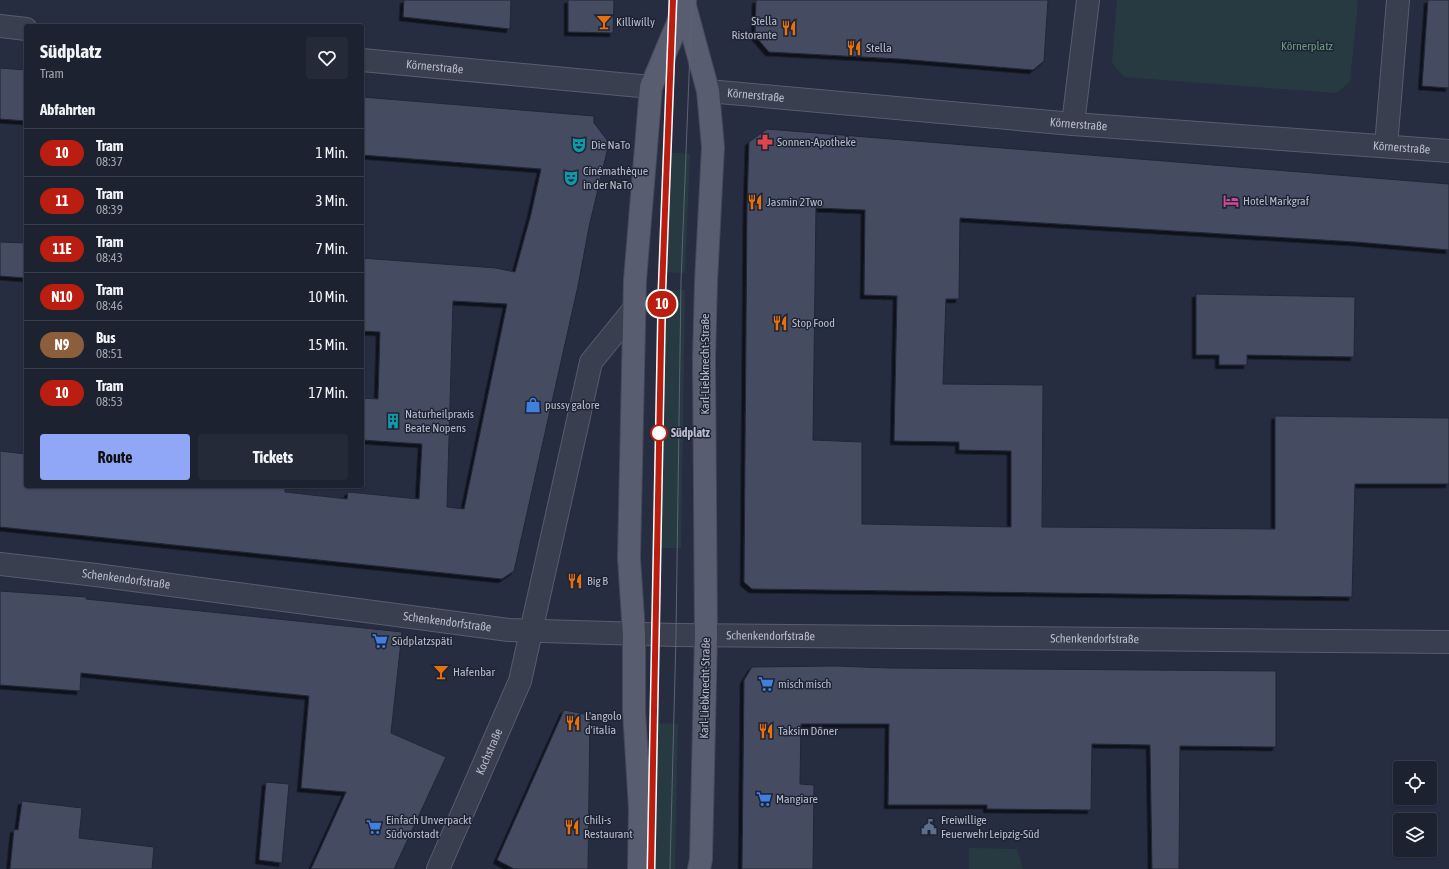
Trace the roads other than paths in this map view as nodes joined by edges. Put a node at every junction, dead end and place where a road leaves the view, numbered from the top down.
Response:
1 (1088, 0) edge
2 (1398, 0) edge
3 (685, 3) edge
4 (0, 26) edge
5 (24, 29) edge
6 (364, 60) edge
7 (645, 86) junction
8 (708, 92) junction
9 (1073, 124) junction
10 (1386, 146) junction
11 (1449, 150) edge
12 (634, 309) junction
13 (0, 564) edge
14 (530, 632) junction
15 (634, 634) junction
16 (706, 635) junction
17 (1449, 642) edge
18 (438, 869) edge
19 (639, 869) edge
20 (699, 869) edge

1 - 9 street
2 - 10 street
3 - 7 main road, Karl-Liebknecht-Straße
3 - 8 main road, Karl-Liebknecht-Straße
4 - 5 street
6 - 7 street, Körnerstraße
7 - 12 main road, Karl-Liebknecht-Straße
8 - 9 street, Körnerstraße
8 - 16 main road, Karl-Liebknecht-Straße
9 - 10 street, Körnerstraße
10 - 11 street, Körnerstraße
12 - 14 street
12 - 15 main road, Karl-Liebknecht-Straße
13 - 14 street, Schenkendorfstraße
14 - 15 street, Schenkendorfstraße
14 - 18 street, Kochstraße
15 - 16 street, Schenkendorfstraße
15 - 19 main road, Karl-Liebknecht-Straße
16 - 17 street, Schenkendorfstraße
16 - 20 main road, Karl-Liebknecht-Straße

